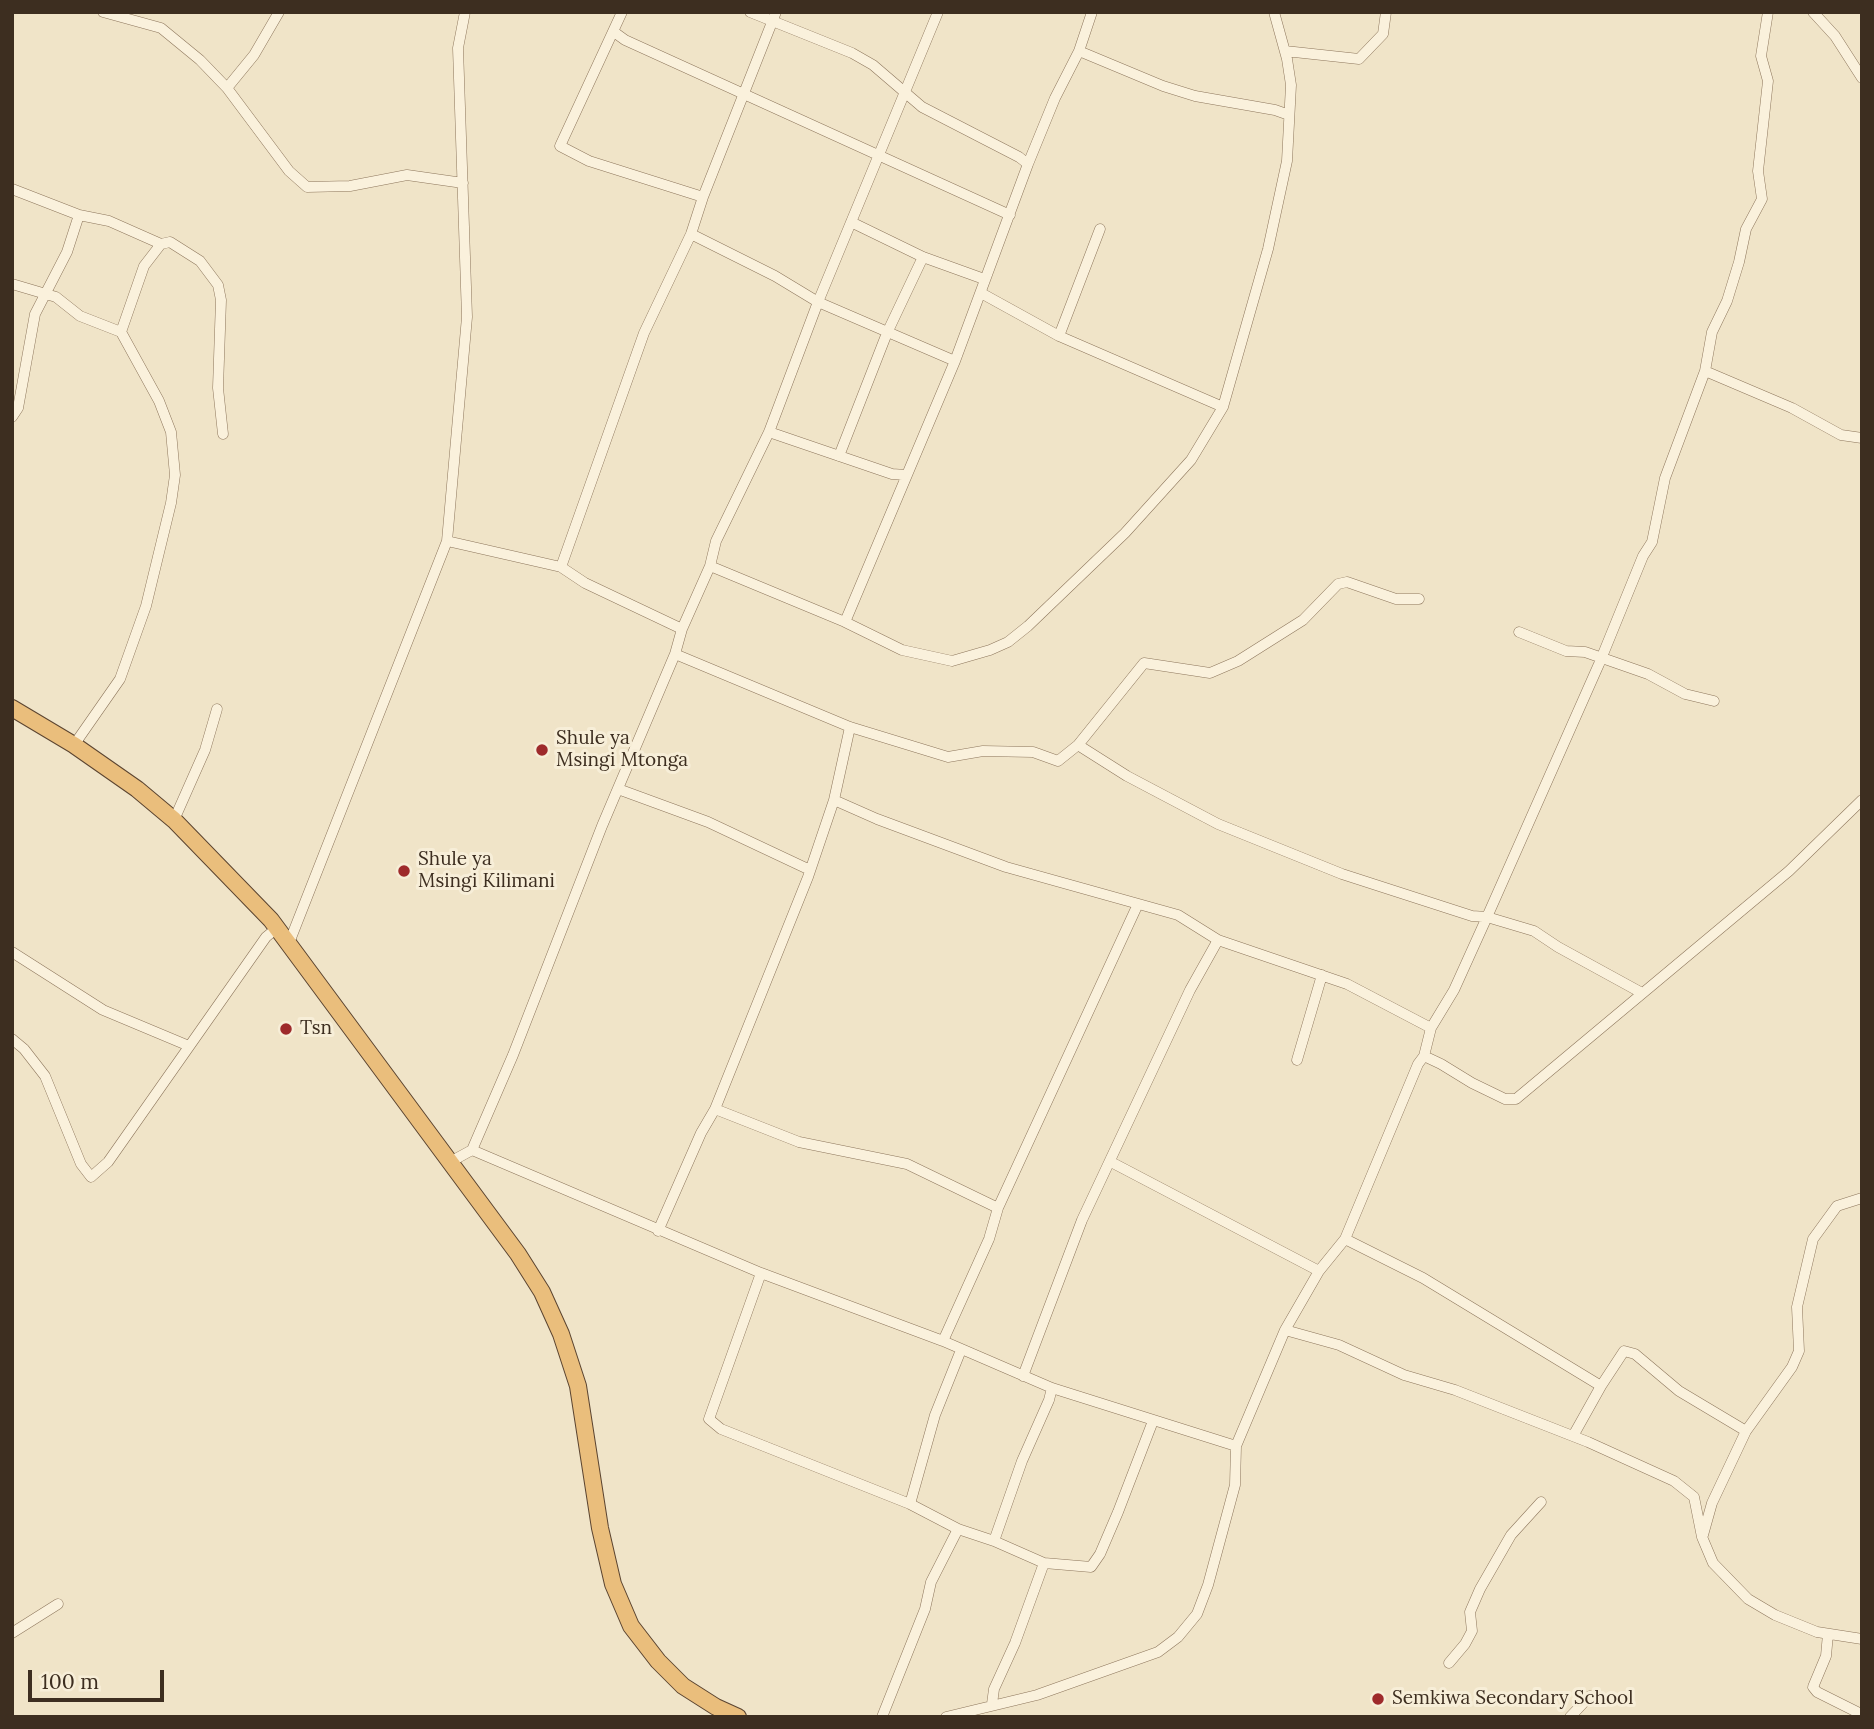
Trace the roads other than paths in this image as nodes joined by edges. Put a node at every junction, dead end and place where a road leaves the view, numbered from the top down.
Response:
1 (103, 12) edge
2 (279, 12) edge
3 (465, 12) edge
4 (622, 12) edge
5 (750, 12) edge
6 (938, 12) edge
7 (1092, 12) edge
8 (1274, 12) edge
9 (1386, 12) edge
10 (1768, 12) edge
11 (1813, 12) edge
12 (774, 16) edge
13 (614, 33) junction
14 (1079, 51) junction
15 (1285, 51) junction
16 (1862, 78) edge
17 (228, 88) junction
18 (904, 93) junction
19 (745, 94) junction
20 (1289, 115) junction
21 (879, 156) junction
22 (1028, 164) junction
23 (463, 183) junction
24 (12, 188) edge
25 (703, 197) junction
26 (79, 215) junction
27 (1010, 215) junction
28 (851, 222) junction
29 (1100, 229) dead end
30 (691, 234) junction
31 (161, 244) junction
32 (923, 257) junction
33 (984, 279) junction
34 (12, 284) edge
35 (45, 293) junction
36 (981, 293) junction
37 (818, 302) junction
38 (121, 332) junction
39 (887, 333) junction
40 (1059, 336) junction
41 (955, 361) junction
42 (1705, 371) junction
43 (1223, 407) junction
44 (12, 417) edge
45 (769, 432) junction
46 (223, 434) dead end
47 (1862, 438) edge
48 (839, 456) junction
49 (906, 475) junction
50 (447, 541) junction
51 (710, 566) junction
52 (561, 568) junction
53 (1419, 599) dead end
54 (845, 621) junction
55 (682, 629) junction
56 (1519, 632) dead end
57 (675, 654) junction
58 (1602, 658) junction
59 (1714, 701) dead end
60 (12, 708) edge
61 (217, 709) dead end
62 (850, 727) junction
63 (75, 745) junction
64 (1078, 745) junction
65 (618, 789) junction
66 (834, 800) junction
67 (1862, 800) edge
68 (174, 820) junction
69 (810, 870) junction
70 (1138, 904) junction
71 (1487, 917) junction
72 (277, 928) junction
73 (1218, 940) junction
74 (289, 943) junction
75 (12, 952) edge
76 (1322, 975) junction
77 (1642, 993) junction
78 (1431, 1028) junction
79 (12, 1039) edge
80 (188, 1046) junction
81 (1424, 1056) junction
82 (1297, 1060) dead end
83 (715, 1109) junction
84 (472, 1150) junction
85 (450, 1162) junction
86 (1111, 1162) junction
87 (1862, 1198) edge
88 (998, 1208) junction
89 (658, 1231) junction
90 (1345, 1239) junction
91 (1318, 1271) junction
92 (761, 1273) junction
93 (1285, 1330) junction
94 (943, 1342) junction
95 (961, 1350) junction
96 (1023, 1376) junction
97 (1601, 1386) junction
98 (1052, 1388) junction
99 (1153, 1422) junction
100 (1746, 1431) junction
101 (1573, 1436) junction
102 (1236, 1446) junction
103 (1541, 1502) dead end
104 (910, 1504) junction
105 (958, 1530) junction
106 (1702, 1537) junction
107 (994, 1541) junction
108 (1044, 1563) junction
109 (58, 1604) dead end
110 (12, 1633) edge
111 (1828, 1634) junction
112 (1862, 1639) edge
113 (1449, 1663) dead end
114 (1590, 1696) dead end
115 (992, 1704) junction
116 (738, 1717) edge
117 (883, 1717) edge
118 (946, 1717) edge
119 (1570, 1717) edge
120 (1860, 1717) edge

1 - 17 street
2 - 17 street
3 - 23 street
4 - 13 street
5 - 12 street
6 - 18 street
7 - 14 street
8 - 15 street
9 - 15 street
10 - 42 street
11 - 16 street
12 - 18 street
12 - 19 street
13 - 19 street
13 - 25 street
14 - 20 street
14 - 22 street
15 - 20 street
17 - 23 street
18 - 21 street
18 - 22 street
19 - 21 street
19 - 25 street
20 - 43 street
21 - 27 street
21 - 28 street
22 - 27 street
23 - 50 street
24 - 26 street
25 - 30 street
26 - 31 street
26 - 35 street
27 - 33 street
28 - 32 street
28 - 37 street
29 - 40 street
30 - 37 street
30 - 52 street
31 - 38 street
31 - 46 street
32 - 33 street
32 - 39 street
33 - 36 street
34 - 35 street
35 - 38 street
35 - 44 street
36 - 40 street
36 - 41 street
37 - 39 street
37 - 45 street
38 - 63 street
39 - 41 street
39 - 48 street
40 - 43 street
41 - 49 street
42 - 47 street
42 - 58 street
43 - 54 street
45 - 48 street
45 - 51 street
48 - 49 street
49 - 54 street
50 - 52 street
50 - 74 street
51 - 54 street
51 - 55 street
52 - 55 street
53 - 64 street
55 - 57 street
56 - 58 street
57 - 62 street
57 - 65 street
58 - 59 street
58 - 71 street
60 - 63 highway
61 - 68 street
62 - 64 street
62 - 66 street
63 - 68 highway
64 - 71 street
65 - 69 street
65 - 84 street
66 - 69 street
66 - 70 street
67 - 77 street
68 - 72 highway
69 - 83 street
70 - 73 street
70 - 88 street
71 - 77 street
71 - 78 street
72 - 74 highway
72 - 80 street
73 - 76 street
73 - 86 street
74 - 85 highway
75 - 80 street
76 - 78 street
76 - 82 street
77 - 81 street
78 - 81 street
79 - 80 street
81 - 90 street
83 - 88 street
83 - 89 street
84 - 85 street
84 - 89 street
85 - 116 highway
86 - 91 street
86 - 96 street
87 - 100 street
88 - 94 street
89 - 92 street
90 - 91 street
90 - 97 street
91 - 93 street
92 - 94 street
92 - 104 street
93 - 101 street
93 - 102 street
94 - 95 street
95 - 96 street
95 - 104 street
96 - 98 street
97 - 100 street
97 - 101 street
98 - 99 street
98 - 107 street
99 - 102 street
99 - 108 street
100 - 106 street
101 - 106 street
102 - 115 street
103 - 113 street
104 - 105 street
105 - 107 street
105 - 117 street
106 - 111 street
107 - 108 street
108 - 115 street
109 - 110 street
111 - 112 street
111 - 120 street
114 - 119 street
115 - 118 street

